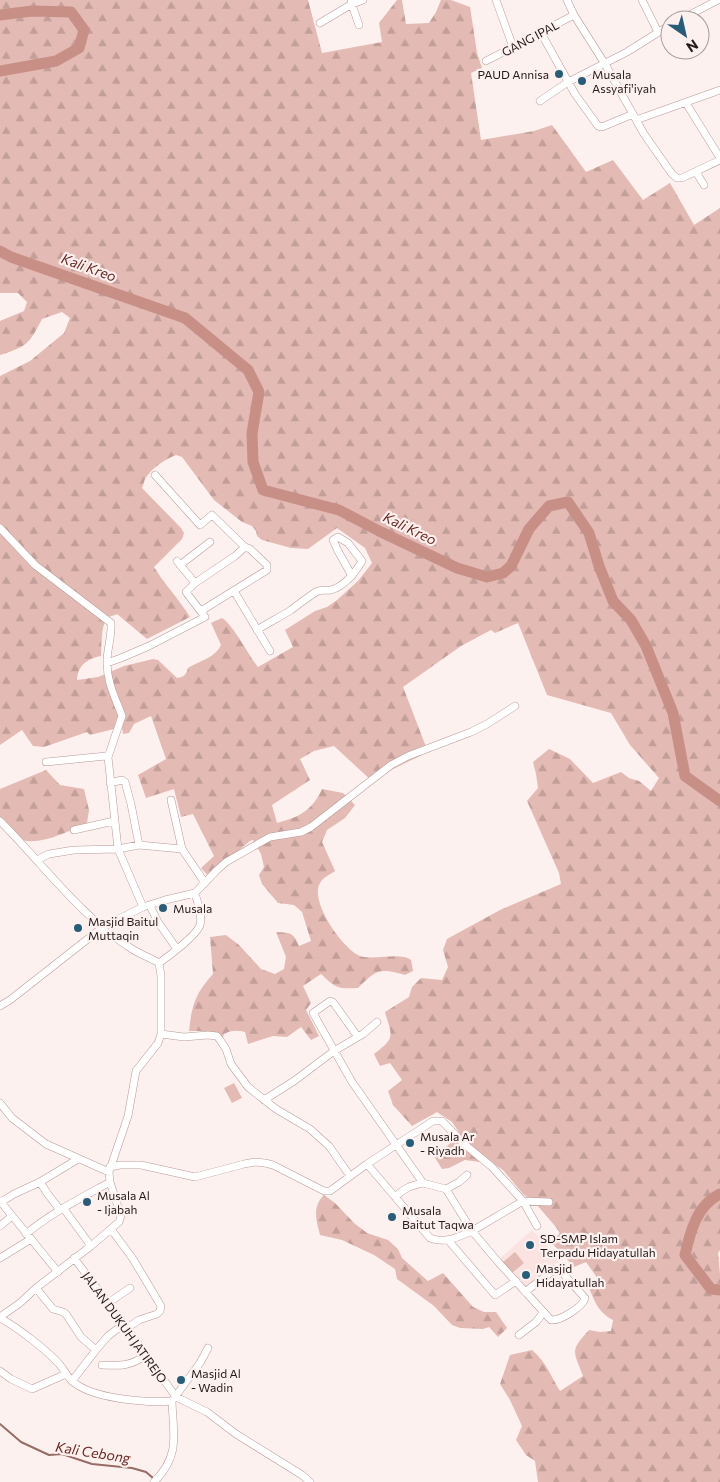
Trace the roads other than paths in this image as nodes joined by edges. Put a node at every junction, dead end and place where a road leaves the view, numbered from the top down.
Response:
1 (363, 0) edge
2 (496, 0) edge
3 (567, 0) edge
4 (642, 0) edge
5 (716, 1) edge
6 (351, 2) edge
7 (720, 8) edge
8 (699, 10) edge
9 (574, 15) junction
10 (320, 23) dead end
11 (359, 25) dead end
12 (658, 32) joint
13 (541, 33) junction
14 (514, 48) junction
15 (486, 61) dead end
16 (605, 64) junction
17 (568, 82) junction
18 (720, 90) edge
19 (540, 102) dead end
20 (686, 103) junction
21 (635, 117) junction
22 (720, 159) edge
23 (696, 172) junction
24 (704, 185) dead end
25 (155, 475) dead end
26 (0, 528) edge
27 (210, 542) dead end
28 (245, 547) junction
29 (352, 576) junction
30 (195, 583) junction
31 (234, 590) junction
32 (201, 611) junction
33 (257, 630) junction
34 (270, 651) dead end
35 (107, 663) junction
36 (515, 706) dead end
37 (108, 757) junction
38 (46, 762) dead end
39 (110, 783) junction
40 (171, 800) dead end
41 (0, 821) edge
42 (114, 821) junction
43 (74, 830) dead end
44 (139, 845) junction
45 (182, 848) junction
46 (118, 849) junction
47 (37, 860) junction
48 (205, 883) junction
49 (195, 893) junction
50 (147, 906) junction
51 (103, 927) junction
52 (177, 949) junction
53 (159, 963) junction
54 (0, 1006) edge
55 (377, 1022) dead end
56 (162, 1034) junction
57 (358, 1037) junction
58 (334, 1051) junction
59 (264, 1100) junction
60 (0, 1103) edge
61 (395, 1145) junction
62 (78, 1159) junction
63 (367, 1164) junction
64 (109, 1170) junction
65 (467, 1175) dead end
66 (350, 1176) junction
67 (40, 1182) junction
68 (110, 1182) junction
69 (423, 1183) junction
70 (446, 1189) junction
71 (395, 1198) junction
72 (523, 1201) junction
73 (0, 1202) edge
74 (549, 1202) dead end
75 (62, 1209) junction
76 (12, 1216) junction
77 (0, 1226) edge
78 (536, 1226) dead end
79 (111, 1228) junction
80 (472, 1231) junction
81 (28, 1237) junction
82 (448, 1240) junction
83 (91, 1246) junction
84 (0, 1258) edge
85 (74, 1258) junction
86 (58, 1272) junction
87 (516, 1281) junction
88 (36, 1288) junction
89 (130, 1288) dead end
90 (525, 1292) junction
91 (108, 1303) junction
92 (543, 1313) junction
93 (0, 1317) edge
94 (125, 1326) junction
95 (519, 1335) dead end
96 (208, 1348) dead end
97 (96, 1350) junction
98 (146, 1355) junction
99 (102, 1365) dead end
100 (0, 1371) edge
101 (66, 1374) junction
102 (72, 1381) junction
103 (174, 1399) junction
104 (156, 1480) edge
105 (310, 1482) edge

1 - 6 street
2 - 14 street
3 - 9 street
4 - 12 street
5 - 7 street
5 - 8 street
6 - 10 street
6 - 11 street
9 - 13 street, GANG IPAL
9 - 16 street
12 - 16 street
13 - 14 street, GANG IPAL
13 - 17 street
14 - 15 street, GANG IPAL
16 - 17 street
16 - 21 street
17 - 19 street
17 - 21 street
18 - 20 street
20 - 21 street
20 - 22 street
21 - 23 street
22 - 23 street
23 - 24 street
25 - 28 street
26 - 35 street
27 - 30 street
28 - 30 street
28 - 31 street
29 - 29 street
29 - 33 street
30 - 32 street
31 - 32 street
31 - 33 street
32 - 35 street
33 - 34 street
35 - 37 street
36 - 48 street
37 - 38 street
37 - 39 street
39 - 42 street
39 - 44 street
40 - 45 street
41 - 47 street
42 - 43 street
42 - 46 street
44 - 45 street
44 - 46 street
45 - 48 street
46 - 47 street
46 - 50 street
47 - 51 street
48 - 49 street
49 - 50 street
49 - 52 street
50 - 51 street
50 - 52 street
51 - 53 street
51 - 54 street
52 - 53 street
53 - 56 street
55 - 57 street
56 - 59 street
56 - 64 street
57 - 58 street
57 - 58 street
58 - 59 street
58 - 61 street
59 - 66 street
60 - 62 street
61 - 63 street
61 - 69 street
61 - 72 street
62 - 64 street
62 - 67 street
63 - 66 street
63 - 71 street
64 - 66 street
64 - 68 street, JALAN DUKUH JATIREJO
65 - 70 street
67 - 73 street
67 - 75 street
68 - 75 street
68 - 79 street, JALAN DUKUH JATIREJO
69 - 70 street
69 - 71 street
70 - 80 street
71 - 82 street
72 - 74 street
72 - 78 street
72 - 80 street
73 - 76 street
75 - 81 street
75 - 83 street
76 - 77 street
76 - 81 street
79 - 83 street, JALAN DUKUH JATIREJO
79 - 94 street
80 - 82 street
80 - 87 street
81 - 84 street
81 - 86 street
82 - 87 street
83 - 85 street, JALAN DUKUH JATIREJO
85 - 86 street, JALAN DUKUH JATIREJO
85 - 91 street, JALAN DUKUH JATIREJO
86 - 88 street, JALAN DUKUH JATIREJO
87 - 90 street
88 - 93 street, JALAN DUKUH JATIREJO
88 - 97 street
89 - 91 street
90 - 92 street
90 - 92 street
91 - 94 street, JALAN DUKUH JATIREJO
92 - 95 street
93 - 101 street, JALAN DUKUH JATIREJO
94 - 97 street
94 - 98 street, JALAN DUKUH JATIREJO
96 - 103 street, JALAN DUKUH JATIREJO
97 - 102 street
98 - 99 street
98 - 103 street, JALAN DUKUH JATIREJO
100 - 101 street
101 - 102 street, JALAN DUKUH JATIREJO
102 - 103 street, JALAN DUKUH JATIREJO
103 - 104 street
103 - 105 street, JALAN DUKUH JATIREJO

